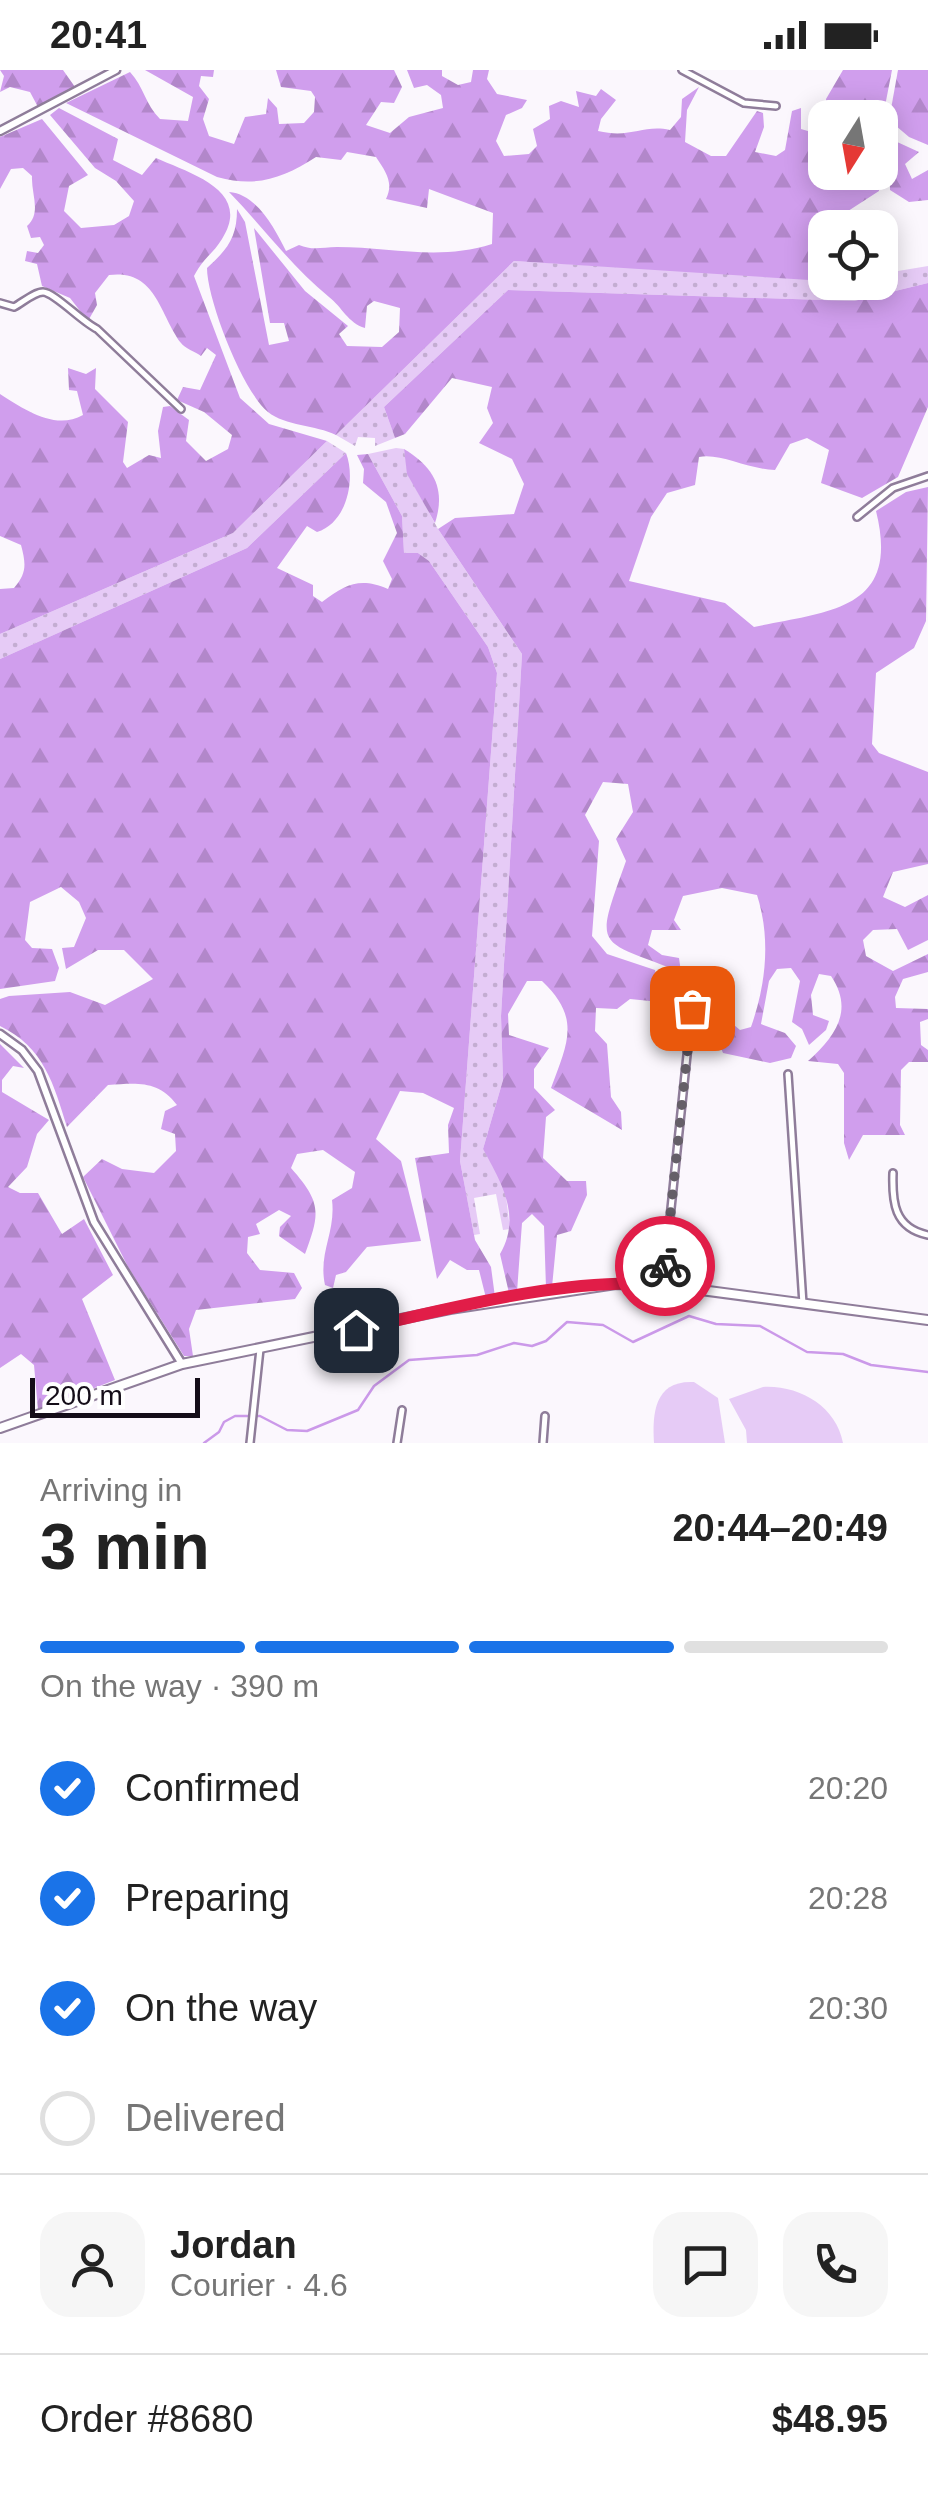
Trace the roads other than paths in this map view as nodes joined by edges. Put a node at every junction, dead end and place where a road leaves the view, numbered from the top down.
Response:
1 (116, 70) edge
2 (682, 70) edge
3 (776, 106) dead end
4 (0, 131) edge
5 (0, 303) edge
6 (181, 409) dead end
7 (928, 476) edge
8 (856, 517) dead end
9 (694, 988) dead end
10 (0, 1034) edge
11 (788, 1074) dead end
12 (892, 1173) dead end
13 (928, 1235) edge
14 (663, 1285) junction
15 (802, 1304) junction
16 (928, 1320) edge
17 (260, 1348) junction
18 (182, 1364) junction
19 (402, 1410) dead end
20 (546, 1416) dead end
21 (0, 1428) edge
22 (250, 1443) edge
23 (397, 1443) edge
24 (543, 1443) edge

1 - 4 street
2 - 3 street
5 - 6 street
7 - 8 street
9 - 14 street
10 - 18 street
11 - 15 street
12 - 13 street
14 - 15 main road
14 - 17 main road
15 - 16 main road
17 - 18 main road
17 - 22 street
18 - 21 main road
19 - 23 street
20 - 24 street

